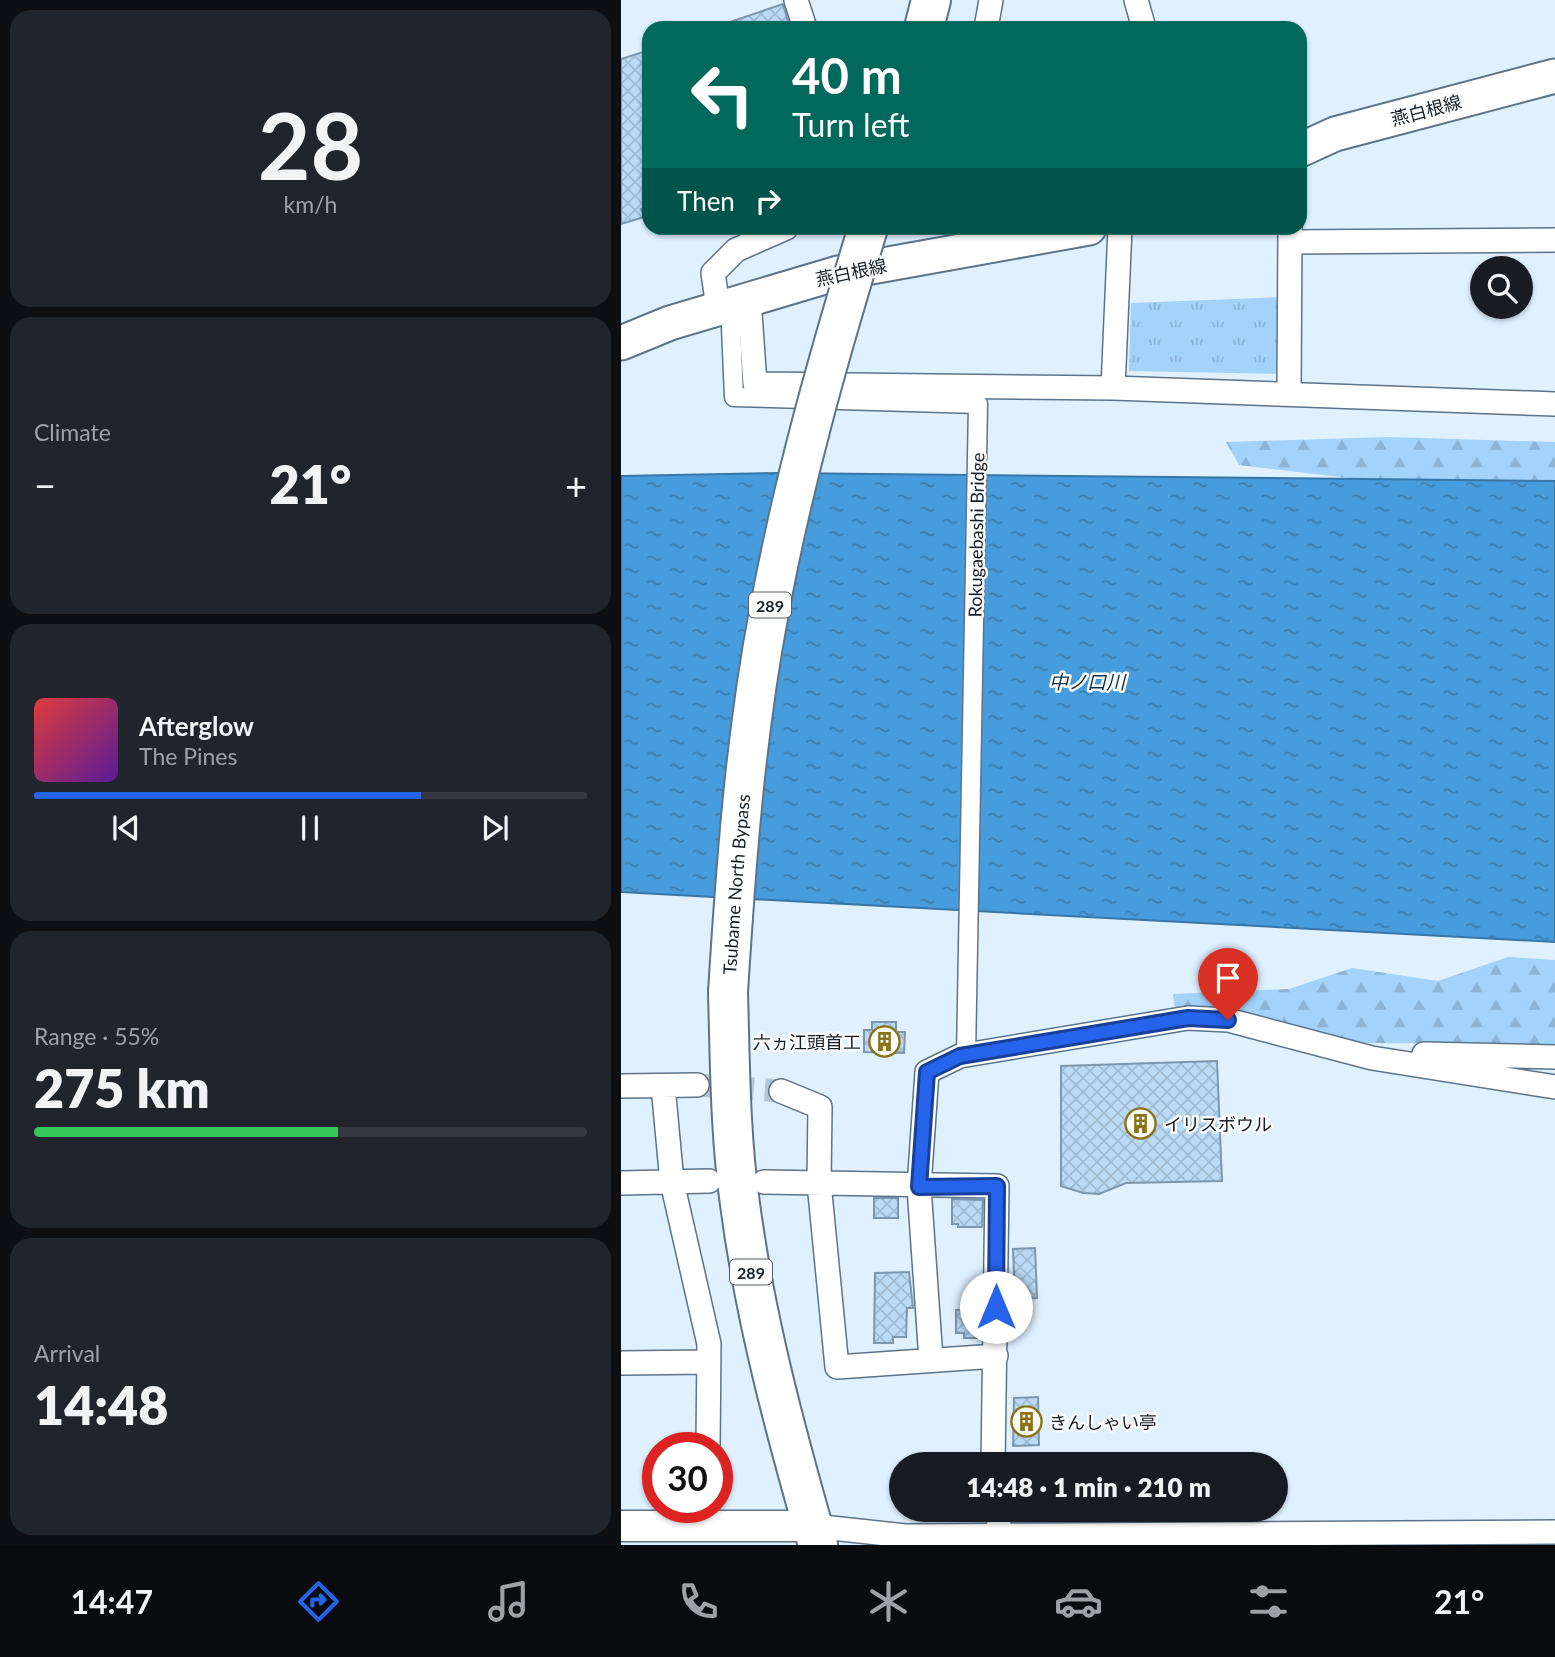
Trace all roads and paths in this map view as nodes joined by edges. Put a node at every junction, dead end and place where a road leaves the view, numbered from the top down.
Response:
1 (796, 0) edge
2 (931, 0) edge
3 (991, 0) edge
4 (1136, 0) edge
5 (803, 21) edge
6 (926, 21) edge
7 (987, 21) edge
8 (1142, 21) edge
9 (1555, 76) edge
10 (1307, 147) edge
11 (769, 235) edge
12 (866, 235) edge
13 (1050, 235) edge
14 (1120, 235) edge
15 (1291, 235) edge
16 (1555, 240) edge
17 (739, 309) junction
18 (621, 343) edge
19 (1113, 388) junction
20 (1289, 393) junction
21 (1555, 404) edge
22 (1355, 1053) junction
23 (966, 1056) junction
24 (1555, 1057) edge
25 (697, 1085) tunnel mouth
26 (621, 1086) edge
27 (663, 1086) junction
28 (1555, 1087) edge
29 (781, 1091) tunnel mouth
30 (709, 1181) dead end
31 (672, 1182) junction
32 (764, 1182) dead end
33 (621, 1183) edge
34 (819, 1183) junction
35 (919, 1187) junction
36 (995, 1356) junction
37 (931, 1360) junction
38 (708, 1362) junction
39 (621, 1363) edge
40 (708, 1432) edge
41 (993, 1452) edge
42 (999, 1522) edge
43 (621, 1526) edge
44 (1555, 1532) edge
45 (816, 1536) edge
46 (1000, 1540) edge

1 - 5 street
2 - 6 highway
3 - 7 street
4 - 8 street
9 - 10 main road, 燕白根線
11 - 17 street
12 - 45 highway, Tsubame North Bypass / 289, bridge
13 - 17 main road, 燕白根線
14 - 19 street
15 - 16 street
15 - 20 street
17 - 18 main road, 燕白根線
17 - 19 street
17 - 23 street, Rokugaebashi Bridge
19 - 20 street
20 - 21 street
22 - 23 street
22 - 24 street
22 - 28 street
23 - 35 street
25 - 27 street
26 - 27 street
27 - 31 street
29 - 34 street
30 - 31 street
31 - 33 street
31 - 38 street
32 - 34 street
34 - 35 street
34 - 37 street
35 - 36 street
35 - 37 street
36 - 37 street
36 - 41 street
38 - 39 street
38 - 40 street
42 - 46 street
43 - 45 street
44 - 46 street
45 - 46 street

